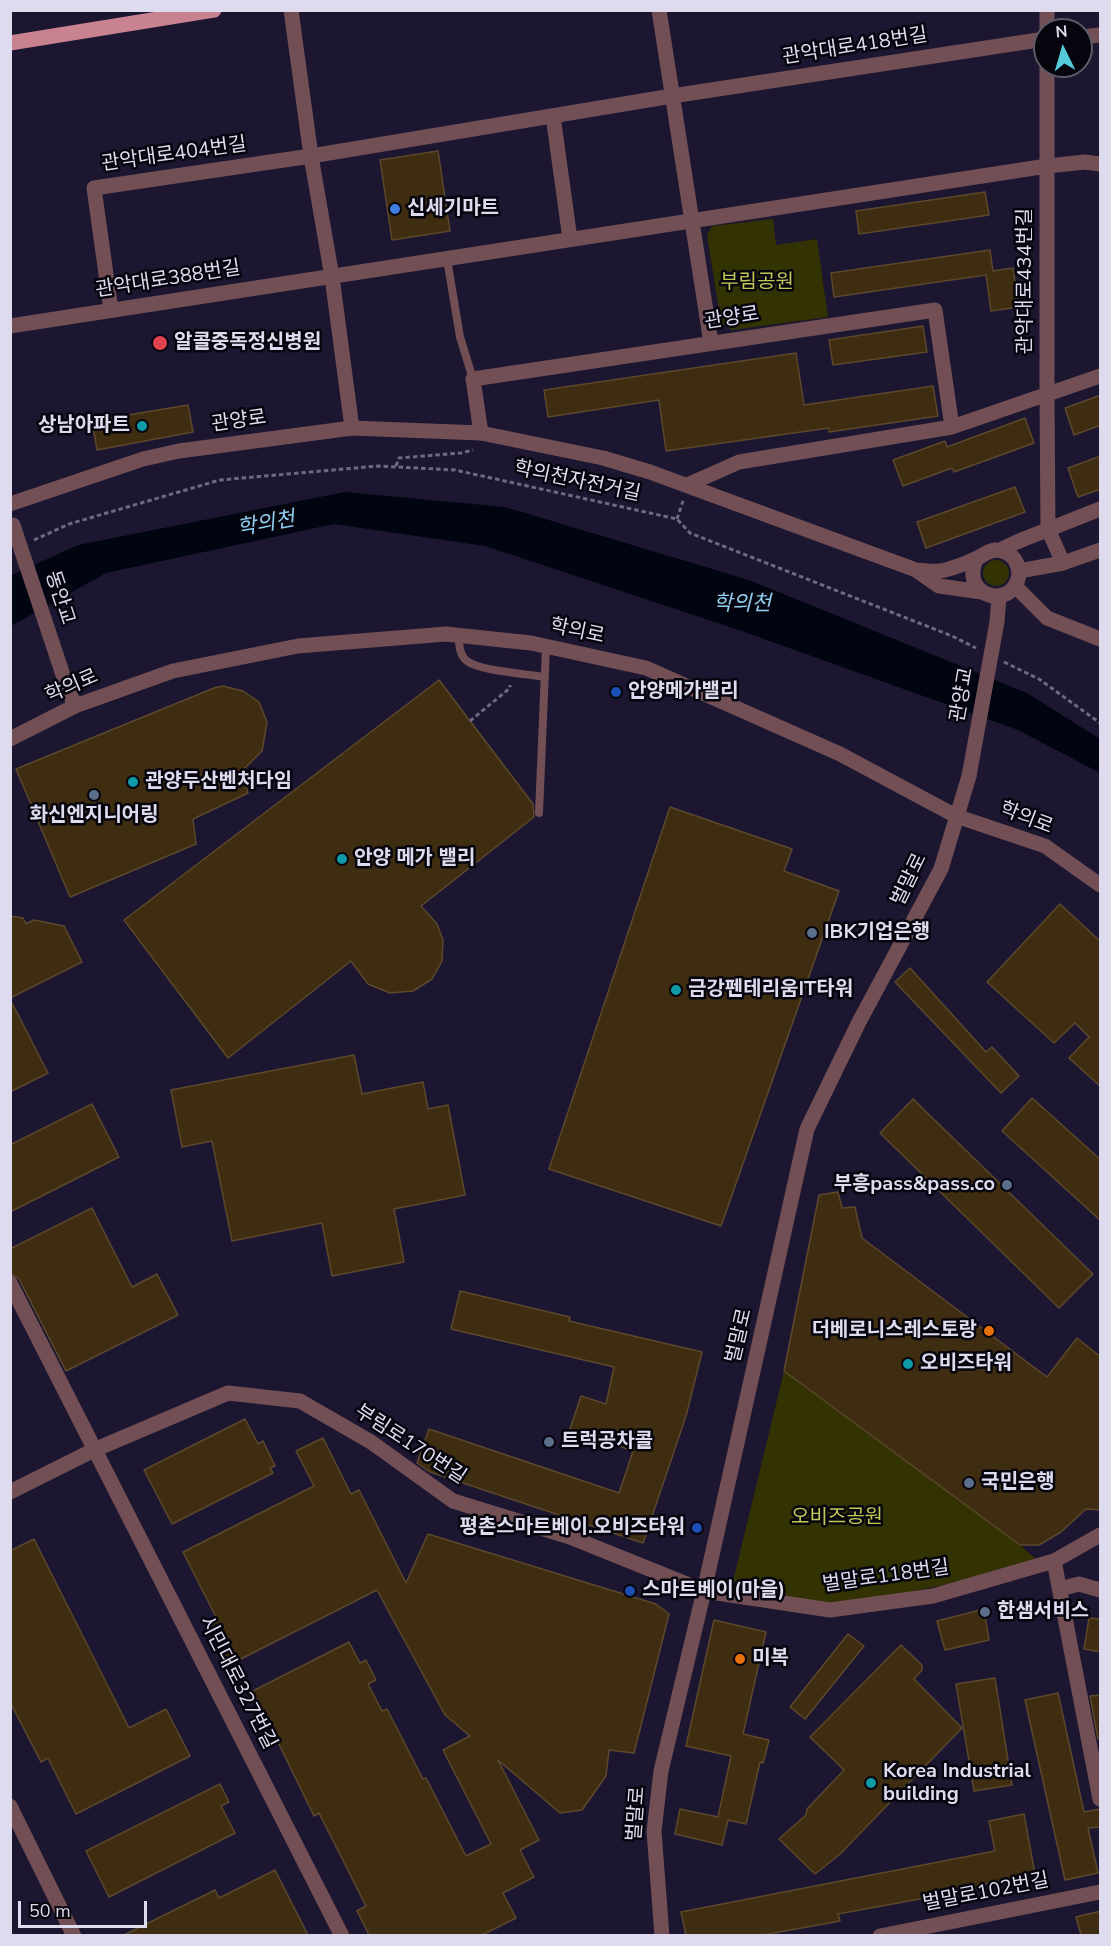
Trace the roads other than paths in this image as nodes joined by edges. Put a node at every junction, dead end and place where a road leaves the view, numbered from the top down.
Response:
1 (214, 10) edge
2 (291, 10) edge
3 (659, 10) edge
4 (1033, 41) edge
5 (10, 43) edge
6 (1047, 78) edge
7 (672, 96) junction
8 (553, 116) junction
9 (311, 156) junction
10 (1101, 165) edge
11 (1047, 166) junction
12 (691, 222) junction
13 (570, 239) junction
14 (447, 259) junction
15 (332, 277) junction
16 (111, 310) junction
17 (10, 326) edge
18 (711, 344) junction
19 (1101, 376) edge
20 (473, 379) junction
21 (1047, 396) junction
22 (952, 427) junction
23 (352, 428) junction
24 (481, 441) junction
25 (687, 485) junction
26 (10, 504) edge
27 (1101, 509) edge
28 (12, 520) edge
29 (1048, 529) junction
30 (1000, 550) junction
31 (1101, 550) edge
32 (977, 558) junction
33 (1063, 563) junction
34 (916, 570) junction
35 (1019, 571) junction
36 (1015, 586) junction
37 (982, 592) junction
38 (999, 596) junction
39 (459, 635) junction
40 (1101, 639) edge
41 (546, 647) junction
42 (545, 677) junction
43 (75, 706) junction
44 (10, 739) edge
45 (969, 776) joint
46 (539, 813) dead end
47 (956, 816) junction
48 (1101, 885) edge
49 (10, 1283) edge
50 (94, 1450) junction
51 (10, 1492) edge
52 (1101, 1535) edge
53 (1054, 1561) junction
54 (1060, 1589) junction
55 (1101, 1590) edge
56 (704, 1592) junction
57 (1101, 1799) edge
58 (10, 1806) edge
59 (1101, 1892) edge
60 (75, 1935) edge
61 (342, 1935) edge
62 (662, 1935) edge
63 (880, 1935) edge

1 - 5 main road
2 - 9 street
3 - 7 street
4 - 7 street, 관악대로418번길
6 - 11 street, 관악대로434번길
7 - 8 street, 관악대로404번길
7 - 12 street
8 - 9 street, 관악대로404번길
8 - 13 street
9 - 15 street
9 - 16 street, 관악대로404번길
10 - 11 street
11 - 12 street
11 - 21 street, 관악대로434번길
12 - 13 street
12 - 18 street
13 - 14 street
14 - 15 street
14 - 20 lane
15 - 16 street, 관악대로388번길
15 - 23 street
16 - 17 street, 관악대로388번길
18 - 20 street, 관양로
18 - 22 street, 관양로
19 - 21 street
20 - 24 street
21 - 22 street
21 - 29 street, 관악대로434번길
22 - 25 street
23 - 24 street, 관양로
23 - 26 street, 관양로
24 - 25 street, 관양로
25 - 34 street, 관양로
27 - 29 street
28 - 43 street, 동안교, bridge
29 - 30 street
29 - 33 street, 관악대로434번길
30 - 32 street
30 - 35 street
31 - 33 street
32 - 34 street
32 - 37 street
33 - 35 street
34 - 37 street, 관양로
35 - 36 street
36 - 38 street
36 - 40 street
37 - 38 street
38 - 45 street, 관양교, bridge
39 - 41 street, 학의로
39 - 42 lane
39 - 43 street, 학의로
41 - 42 lane
41 - 47 street, 학의로
42 - 46 lane
43 - 44 street, 학의로
45 - 47 street, 벌말로
47 - 48 street, 학의로
47 - 56 street, 벌말로
49 - 50 street
50 - 51 street, 부림로170번길
50 - 56 street, 부림로170번길
50 - 61 street, 시민대로327번길
52 - 53 street, 벌말로118번길
53 - 54 street
53 - 56 street, 벌말로118번길
54 - 55 street
54 - 57 street
56 - 62 street, 벌말로
58 - 60 street
59 - 63 street, 벌말로102번길

